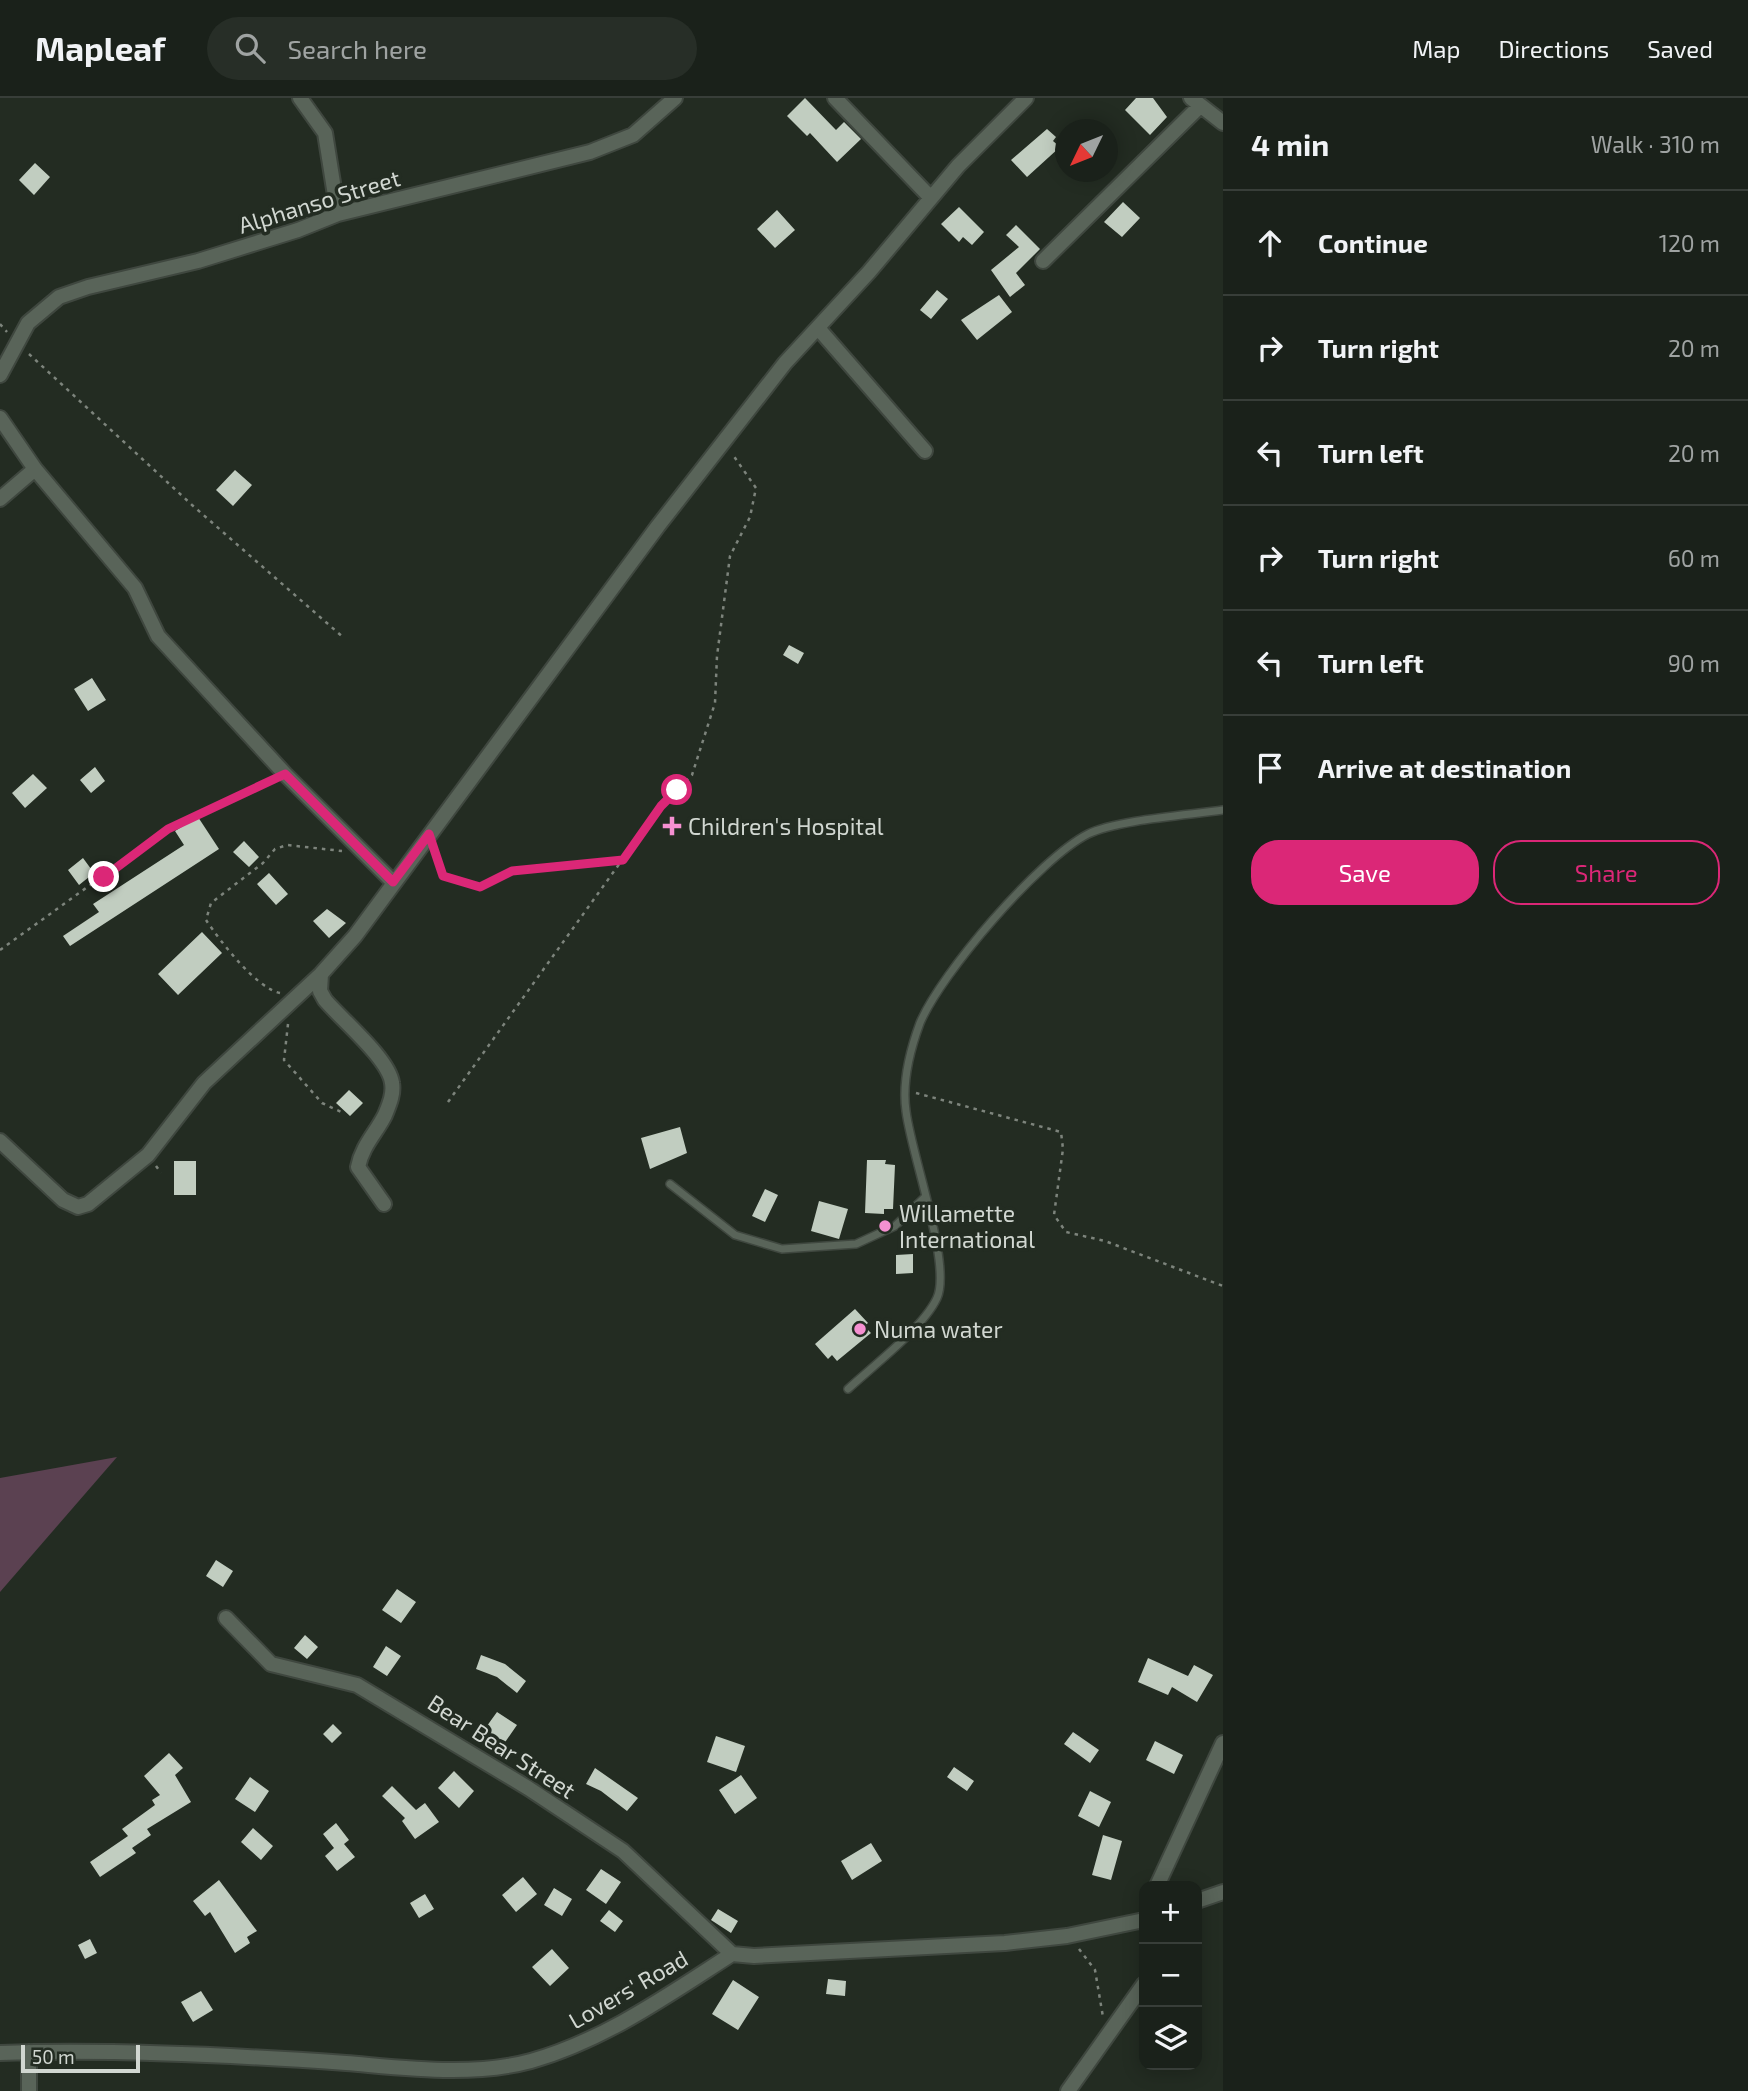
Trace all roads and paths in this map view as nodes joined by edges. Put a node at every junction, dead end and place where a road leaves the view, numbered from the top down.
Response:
1 (300, 98) edge
2 (674, 98) edge
3 (835, 98) edge
4 (1026, 98) edge
5 (1196, 102) edge
6 (1223, 123) edge
7 (930, 197) junction
8 (338, 214) junction
9 (1043, 261) dead end
10 (0, 324) edge
11 (818, 328) junction
12 (16, 342) junction
13 (0, 374) edge
14 (0, 418) edge
15 (723, 440) junction
16 (925, 451) dead end
17 (35, 469) junction
18 (0, 499) edge
19 (344, 638) dead end
20 (285, 774) junction
21 (1223, 810) edge
22 (429, 834) junction
23 (363, 854) junction
24 (623, 860) junction
25 (393, 882) junction
26 (0, 950) edge
27 (321, 974) junction
28 (292, 1002) junction
29 (906, 1091) junction
30 (448, 1102) dead end
31 (341, 1112) dead end
32 (0, 1141) edge
33 (670, 1184) dead end
34 (924, 1198) junction
35 (384, 1204) dead end
36 (1223, 1286) edge
37 (848, 1389) dead end
38 (226, 1618) dead end
39 (1223, 1743) edge
40 (1159, 1881) edge
41 (1223, 1892) edge
42 (1202, 1900) edge
43 (1139, 1919) edge
44 (1068, 1936) junction
45 (732, 1954) junction
46 (1139, 1992) edge
47 (1104, 2044) junction
48 (29, 2052) junction
49 (0, 2053) edge
50 (29, 2091) edge
51 (1068, 2091) edge

1 - 8 street
2 - 8 street, Alphanso Street
3 - 7 street
4 - 7 street
5 - 6 street
5 - 9 street
7 - 11 street
8 - 12 street, Alphanso Street
10 - 12 path
11 - 15 street
11 - 16 street
12 - 13 street, Alphanso Street
12 - 19 path
14 - 17 street
15 - 22 street
15 - 24 path
17 - 18 street
17 - 20 street
20 - 23 street
20 - 26 path
21 - 29 lane
22 - 24 path
22 - 25 street
23 - 25 street
23 - 28 path
24 - 30 path
25 - 27 street
27 - 28 street
27 - 35 street
28 - 31 path
28 - 32 street
29 - 34 lane
29 - 36 path
33 - 34 lane
34 - 37 lane
38 - 45 street, Bear Bear Street
39 - 40 street
41 - 42 street
43 - 44 street
44 - 45 street
44 - 47 path
45 - 48 street, Lovers' Road
46 - 47 street
47 - 51 street
48 - 49 street, Lovers' Road
48 - 50 street

